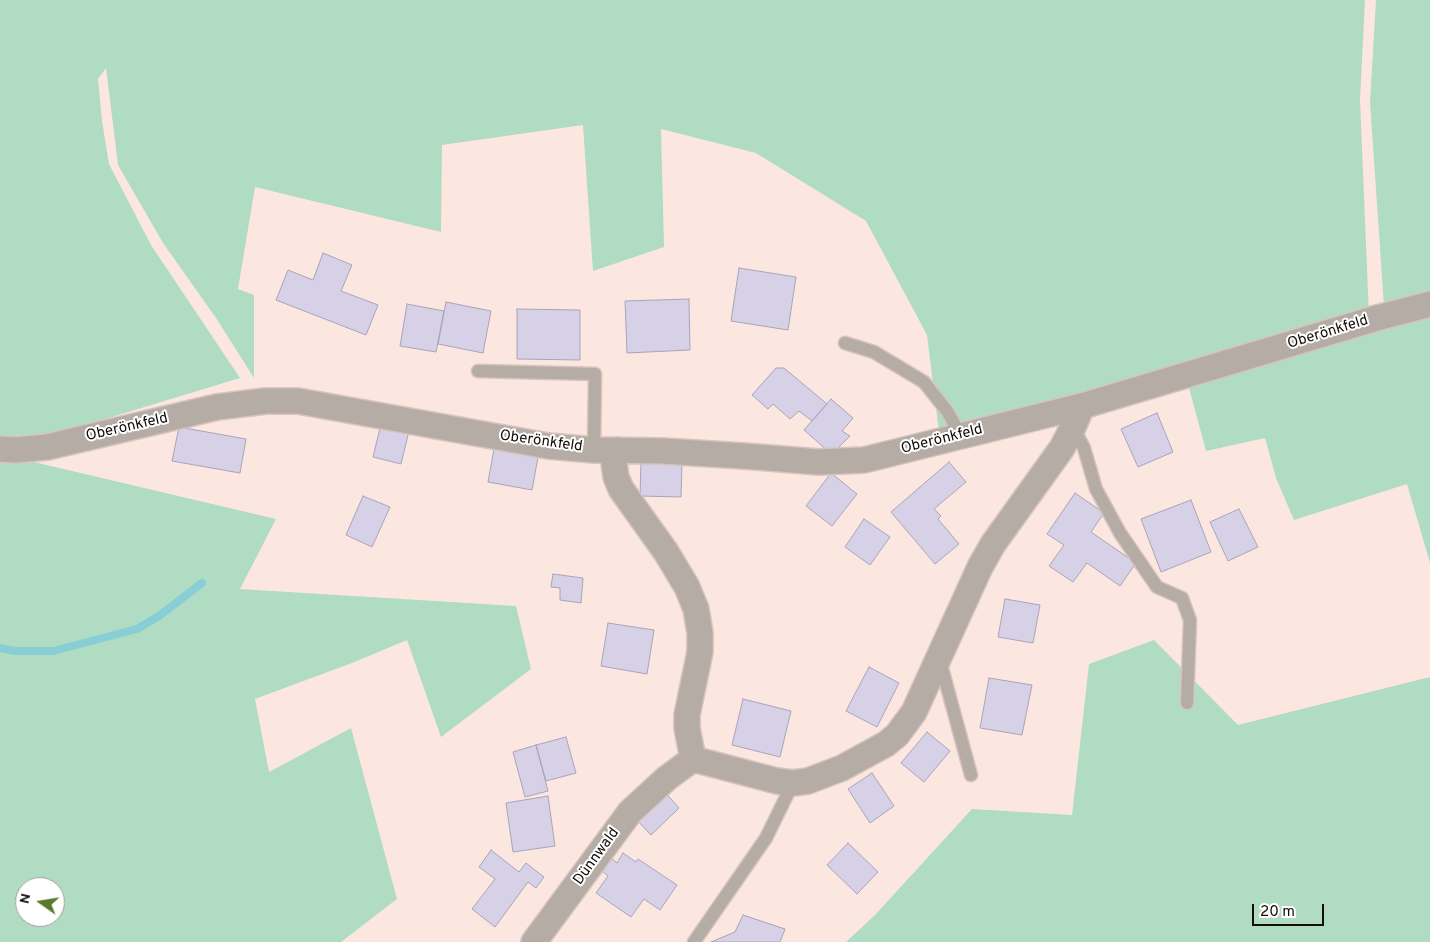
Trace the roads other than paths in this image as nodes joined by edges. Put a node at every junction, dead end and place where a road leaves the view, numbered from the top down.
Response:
1 (1430, 304) edge
2 (844, 343) dead end
3 (478, 371) dead end
4 (1078, 417) junction
5 (961, 436) junction
6 (0, 449) edge
7 (606, 450) junction
8 (939, 658) junction
9 (1187, 704) dead end
10 (693, 759) junction
11 (971, 775) dead end
12 (793, 783) junction
13 (534, 942) edge
14 (694, 942) edge

1 - 4 street, Oberönkfeld
2 - 5 lane
3 - 7 lane
4 - 5 street, Oberönkfeld
4 - 8 street
4 - 9 lane
5 - 7 street, Oberönkfeld
6 - 7 street, Oberönkfeld
7 - 10 street
8 - 11 lane
8 - 12 street
10 - 12 street
10 - 13 street, Dünnwald
12 - 14 lane

